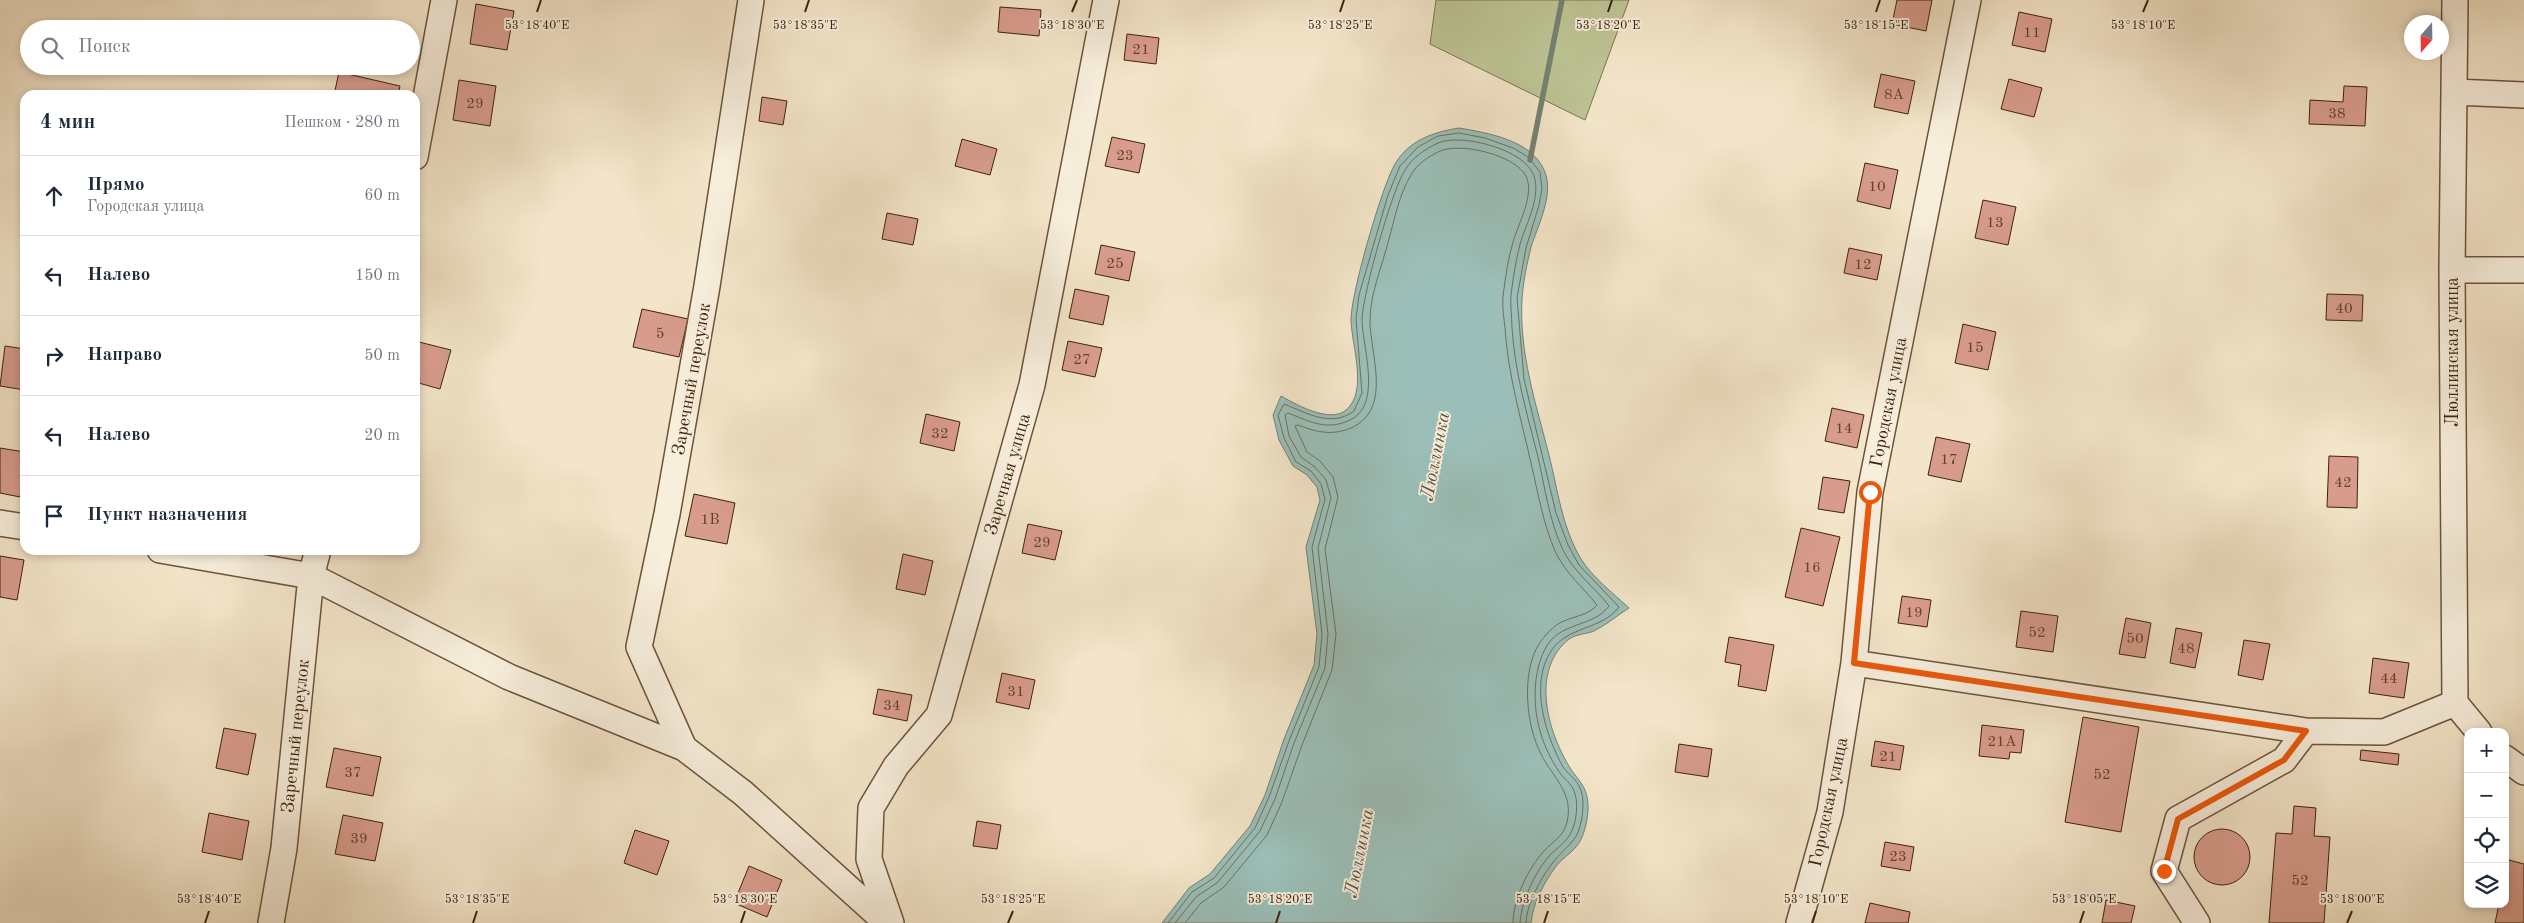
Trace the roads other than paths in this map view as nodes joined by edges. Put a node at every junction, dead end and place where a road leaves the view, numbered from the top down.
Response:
1 (444, 0) edge
2 (751, 0) edge
3 (1106, 0) edge
4 (1968, 0) edge
5 (2455, 0) edge
6 (2455, 92) junction
7 (2524, 95) edge
8 (420, 130) edge
9 (2452, 270) junction
10 (2524, 270) edge
11 (0, 523) edge
12 (20, 526) edge
13 (189, 555) edge
14 (317, 555) edge
15 (311, 576) junction
16 (1854, 663) junction
17 (2455, 703) junction
18 (2476, 728) edge
19 (2306, 731) junction
20 (684, 748) junction
21 (2509, 761) edge
22 (2524, 772) edge
23 (271, 923) edge
24 (889, 923) edge
25 (1799, 923) edge
26 (2197, 923) edge

1 - 8 street
2 - 20 street, Заречный переулок
3 - 24 street, Заречная улица
4 - 16 street, Городская улица
5 - 6 street, Люллинская улица
6 - 7 street
6 - 9 street, Люллинская улица
9 - 10 street
9 - 17 street, Люллинская улица
11 - 12 street
13 - 15 street
14 - 15 street, Заречный переулок
15 - 20 street
15 - 23 street, Заречный переулок
16 - 19 street
16 - 25 street, Городская улица
17 - 18 street
17 - 19 street
19 - 26 street
20 - 24 street
21 - 22 street

